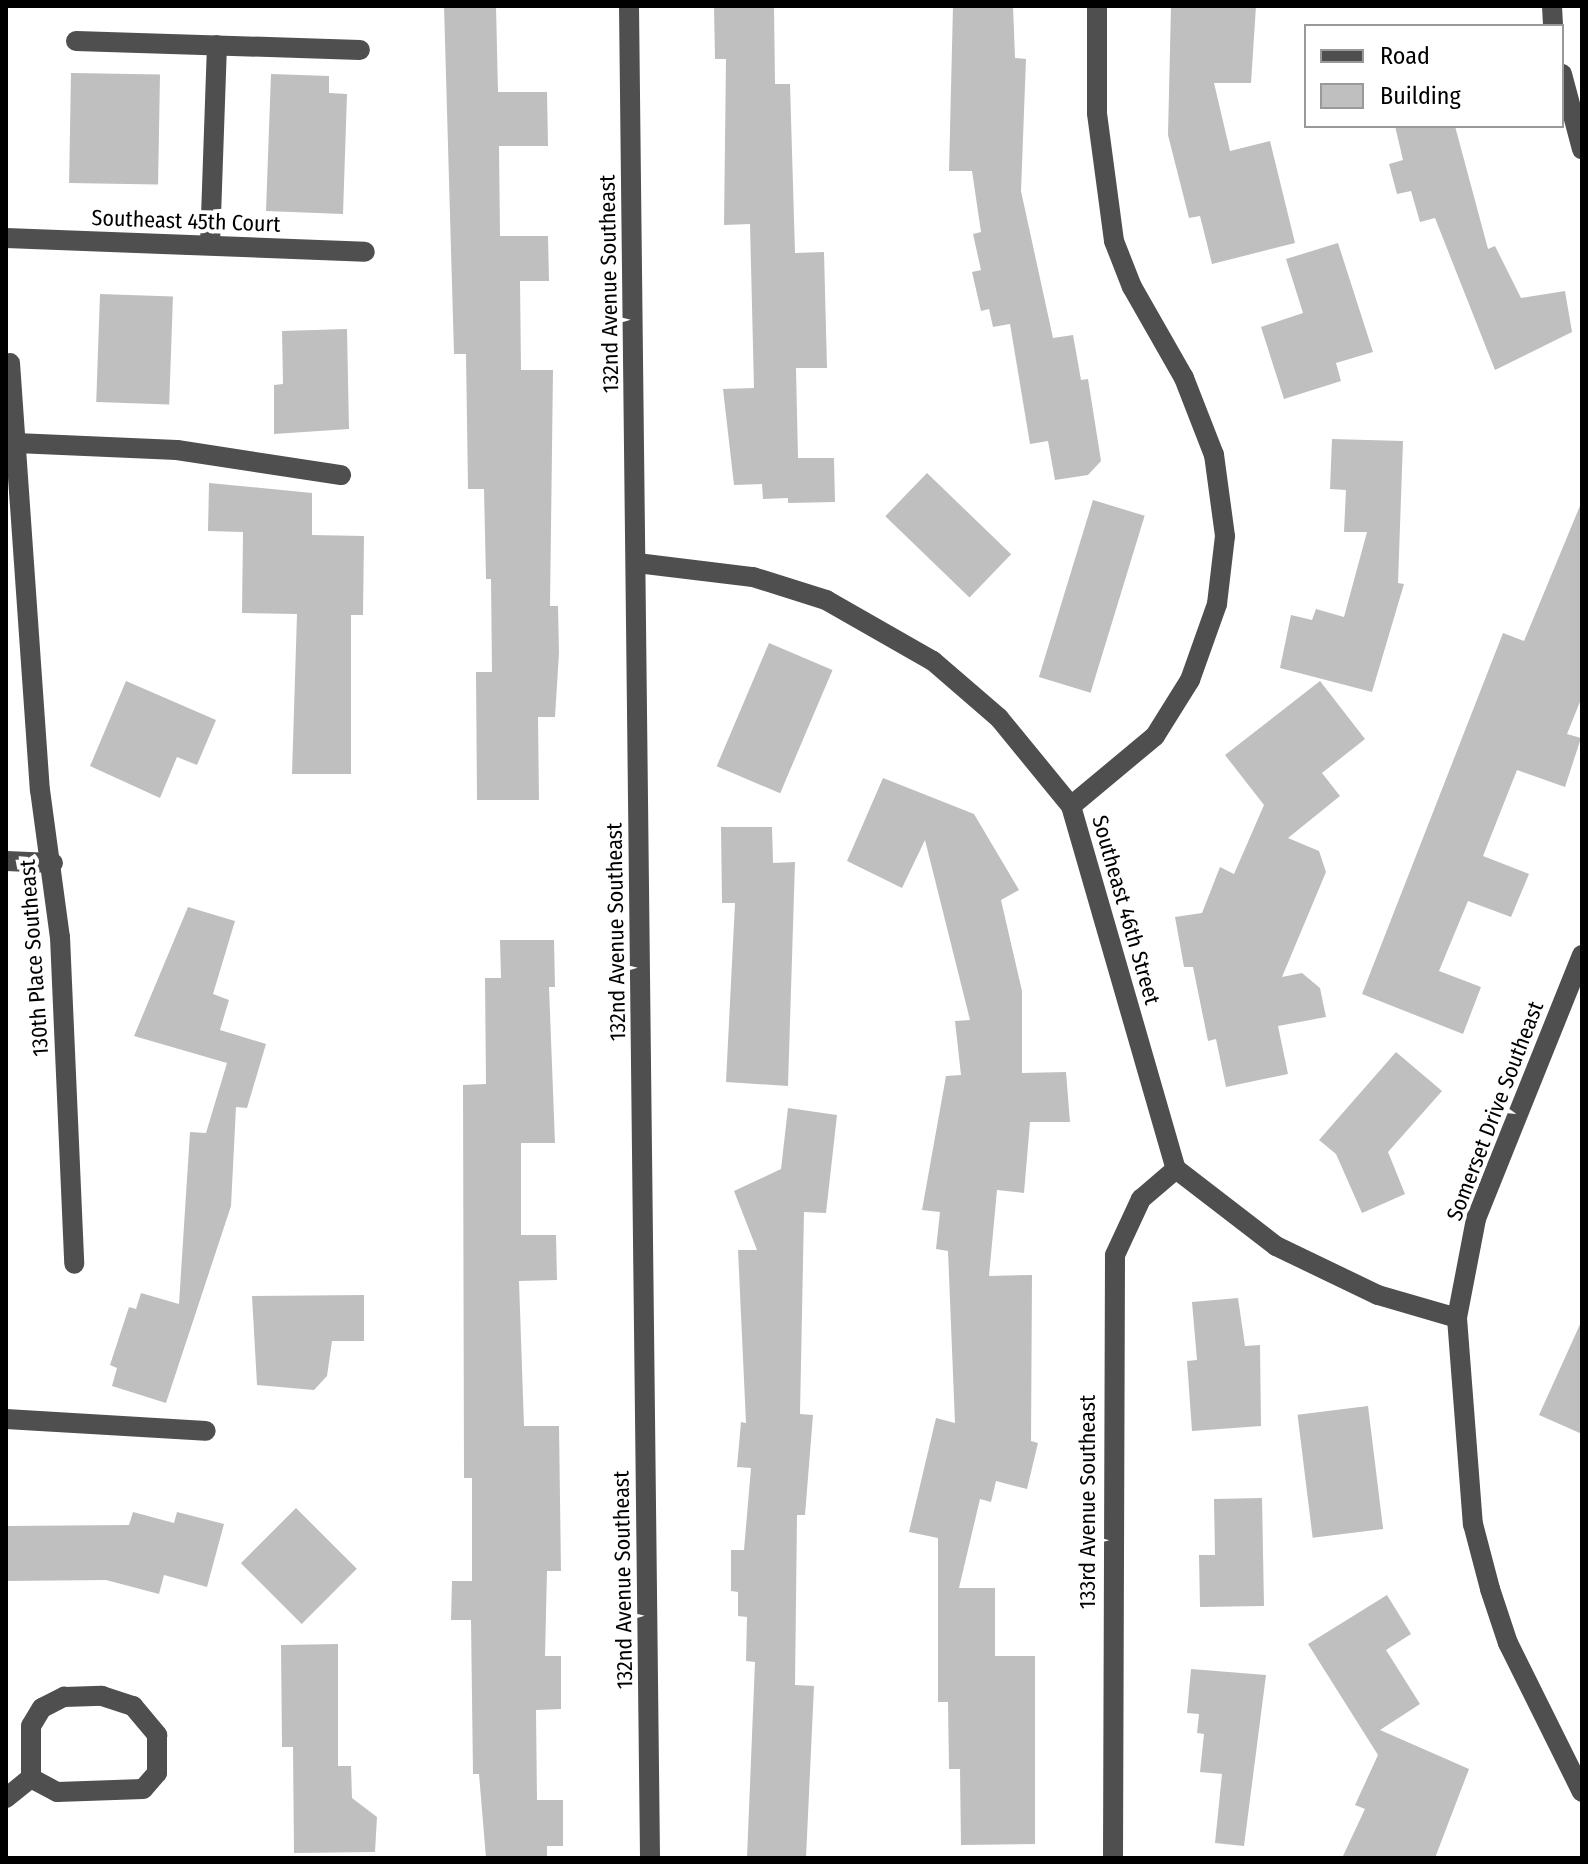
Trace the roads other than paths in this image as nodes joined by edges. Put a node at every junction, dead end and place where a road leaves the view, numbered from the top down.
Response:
1 (629, 6) edge
2 (1097, 6) edge
3 (76, 41) dead end
4 (217, 45) junction
5 (360, 50) dead end
6 (1564, 82) edge
7 (1582, 149) edge
8 (6, 238) edge
9 (210, 245) junction
10 (365, 252) dead end
11 (10, 363) dead end
12 (16, 443) junction
13 (341, 475) dead end
14 (637, 563) junction
15 (1071, 806) junction
16 (6, 861) edge
17 (53, 863) junction
18 (1582, 955) edge
19 (1176, 1169) junction
20 (74, 1264) dead end
21 (1457, 1318) junction
22 (6, 1419) edge
23 (206, 1431) dead end
24 (31, 1778) junction
25 (1582, 1792) edge
26 (6, 1798) edge
27 (650, 1858) edge
28 (1113, 1858) edge

1 - 14 street, 132nd Avenue Southeast
2 - 15 street
3 - 4 street
4 - 5 street
4 - 9 street
6 - 7 street
8 - 9 street, Southeast 45th Court
9 - 10 street, Southeast 45th Court
11 - 12 street, 130th Place Southeast
12 - 13 street
12 - 17 street, 130th Place Southeast
14 - 15 street, Southeast 46th Street
14 - 27 street, 132nd Avenue Southeast
15 - 19 street, Southeast 46th Street
16 - 17 street
17 - 20 street, 130th Place Southeast
18 - 21 street, Somerset Drive Southeast
19 - 21 street
19 - 28 street, 133rd Avenue Southeast
21 - 25 street, Somerset Drive Southeast
22 - 23 street
24 - 24 street
24 - 26 street

